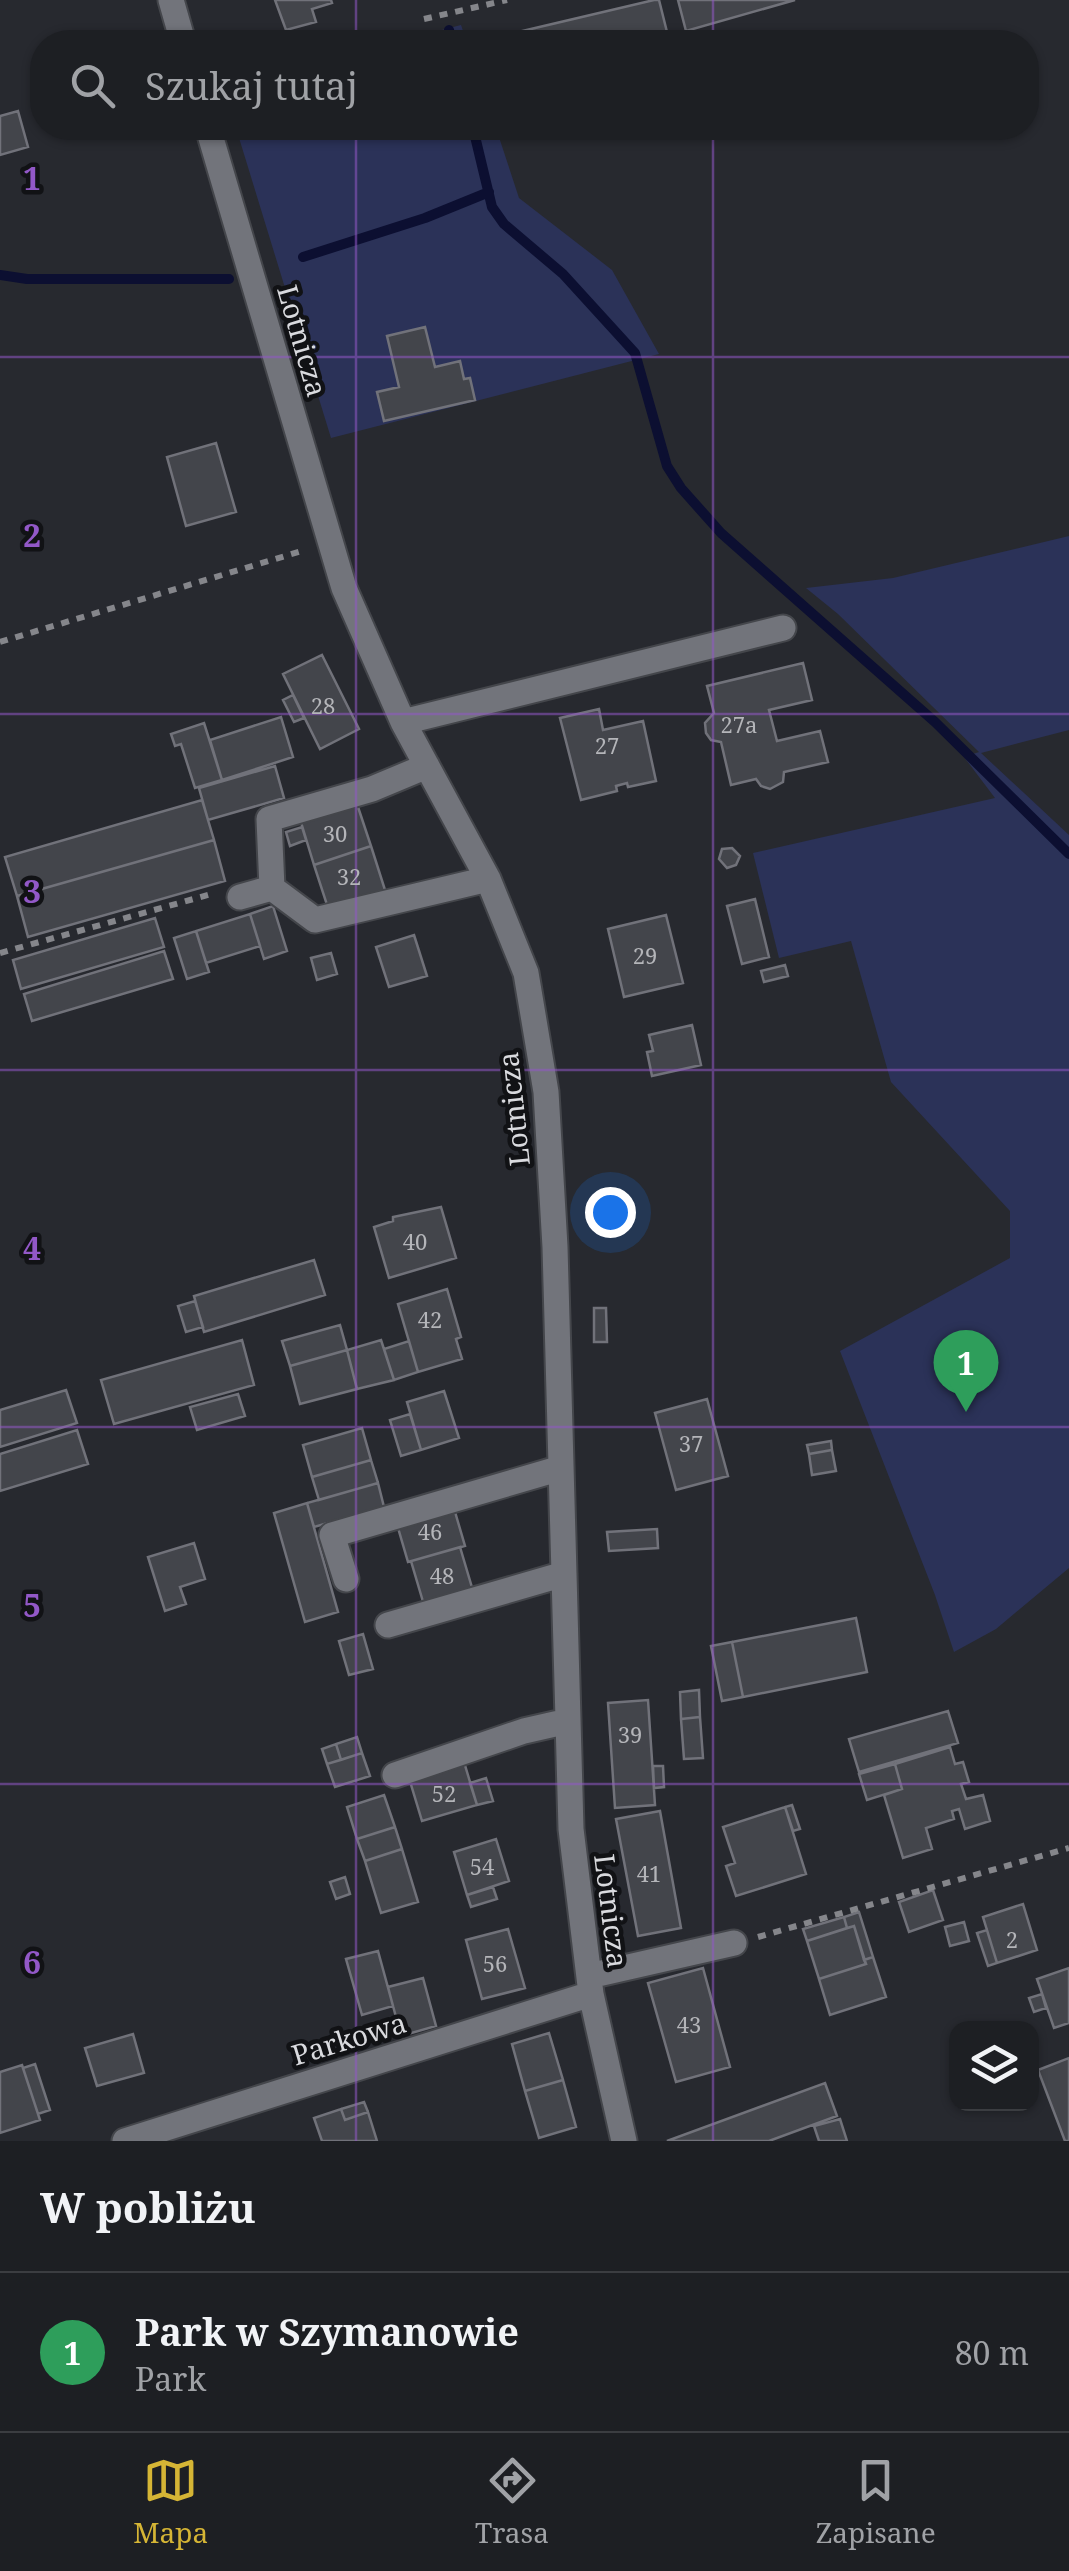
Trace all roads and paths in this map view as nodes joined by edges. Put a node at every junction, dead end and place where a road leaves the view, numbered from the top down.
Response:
1 (171, 0) edge
2 (508, 0) edge
3 (424, 19) dead end
4 (180, 30) edge
5 (212, 140) edge
6 (330, 542) junction
7 (782, 628) dead end
8 (0, 642) edge
9 (403, 722) junction
10 (427, 766) junction
11 (488, 879) junction
12 (272, 888) junction
13 (240, 897) joint
14 (0, 953) edge
15 (561, 1468) junction
16 (564, 1574) junction
17 (346, 1579) dead end
18 (388, 1624) dead end
19 (568, 1720) junction
20 (395, 1775) dead end
21 (1069, 1848) edge
22 (734, 1943) joint
23 (590, 1985) junction
24 (125, 2141) edge
25 (624, 2141) edge

1 - 4 street
2 - 3 path
5 - 6 street, Lotnicza
6 - 8 path
6 - 9 street, Lotnicza
7 - 9 street
9 - 10 street, Lotnicza
10 - 11 street, Lotnicza
10 - 12 street
11 - 12 street
11 - 15 street, Lotnicza
12 - 13 street
13 - 14 path
15 - 16 street, Lotnicza
15 - 17 street
16 - 18 street
16 - 19 street, Lotnicza
19 - 20 street
19 - 23 street, Lotnicza
21 - 22 path
22 - 23 street, Parkowa
23 - 24 street, Parkowa
23 - 25 street, Lotnicza

